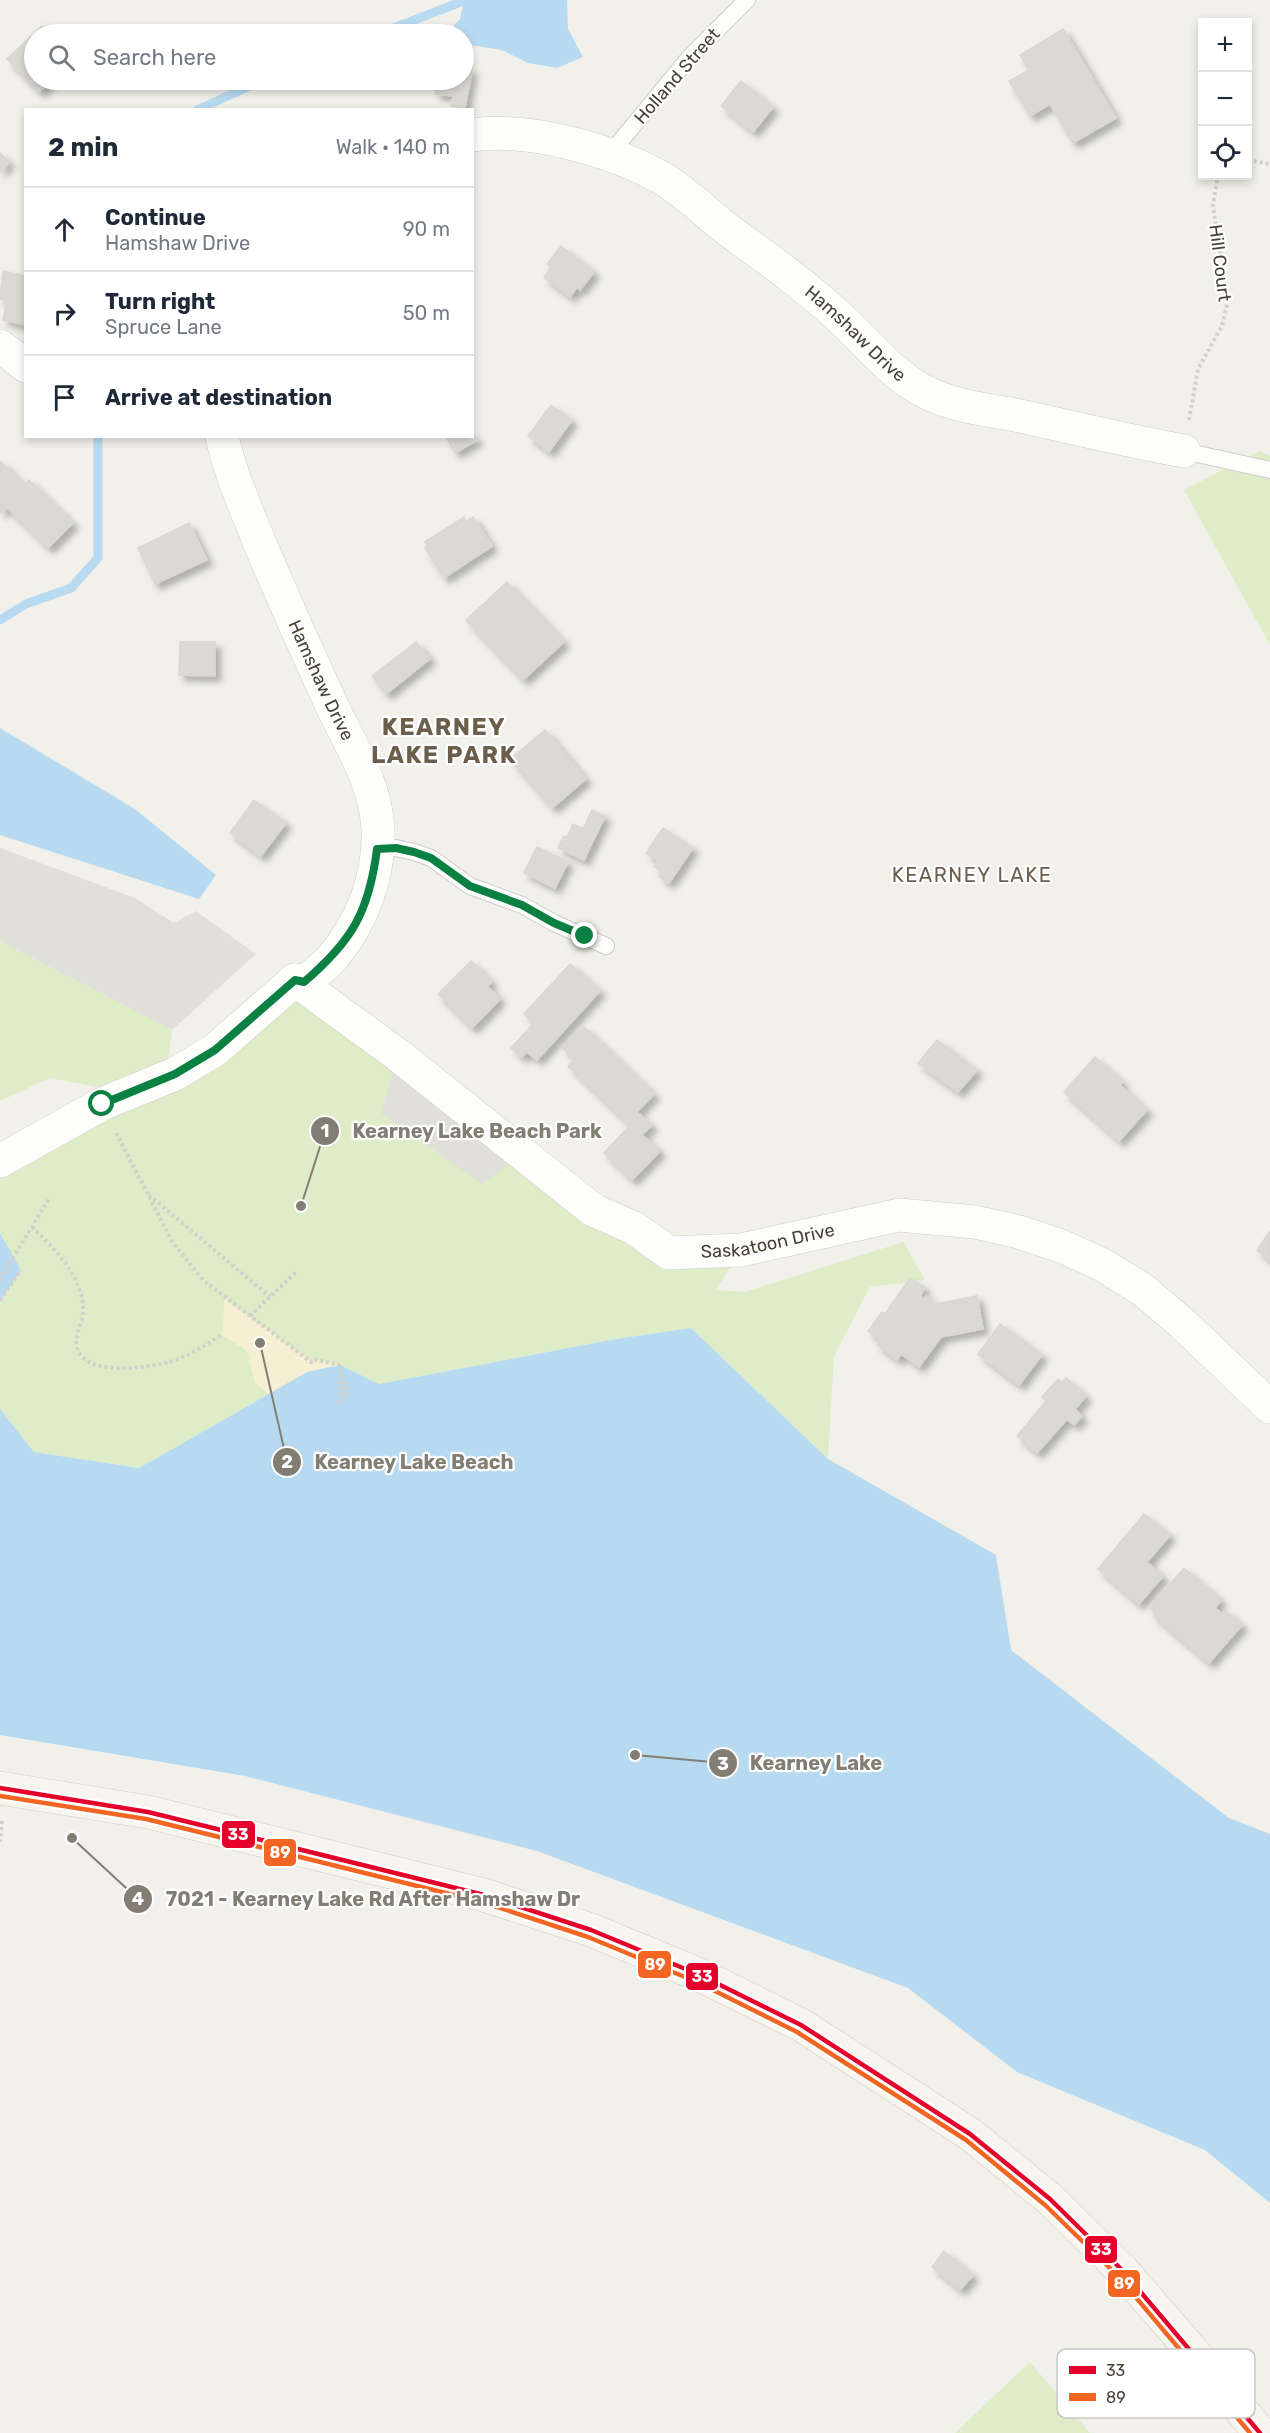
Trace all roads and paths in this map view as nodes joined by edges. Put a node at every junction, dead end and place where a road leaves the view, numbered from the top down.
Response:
1 (747, 0) edge
2 (474, 135) edge
3 (609, 155) junction
4 (1252, 161) edge
5 (1270, 164) edge
6 (1217, 180) edge
7 (0, 346) edge
8 (24, 364) edge
9 (222, 438) edge
10 (1184, 451) junction
11 (1270, 470) edge
12 (377, 849) junction
13 (606, 946) dead end
14 (295, 980) junction
15 (102, 1104) junction
16 (0, 1161) edge
17 (146, 1193) junction
18 (49, 1199) dead end
19 (32, 1227) junction
20 (21, 1270) dead end
21 (296, 1272) dead end
22 (0, 1279) edge
23 (270, 1297) junction
24 (0, 1300) edge
25 (250, 1316) junction
26 (222, 1335) dead end
27 (340, 1365) junction
28 (347, 1399) dead end
29 (340, 1402) dead end
30 (1270, 1407) edge
31 (0, 1788) edge
32 (1192, 2349) edge
33 (1248, 2418) edge
34 (1260, 2433) edge

1 - 3 lane, Holland Street
2 - 3 street, Hamshaw Drive
3 - 10 street, Hamshaw Drive
4 - 5 path
6 - 10 path, Hill Court
7 - 8 street
9 - 12 street, Hamshaw Drive
10 - 11 lane, Hamshaw Drive
12 - 13 lane
12 - 14 street, Hamshaw Drive
14 - 15 street, Hamshaw Drive
14 - 30 street, Saskatoon Drive
15 - 16 street, Hamshaw Drive
15 - 17 path
17 - 23 path
17 - 25 path
18 - 19 path
19 - 22 path
19 - 26 path
20 - 24 path
21 - 23 path
23 - 25 path
25 - 27 path
27 - 28 path
27 - 29 path
31 - 32 main road
33 - 34 main road

